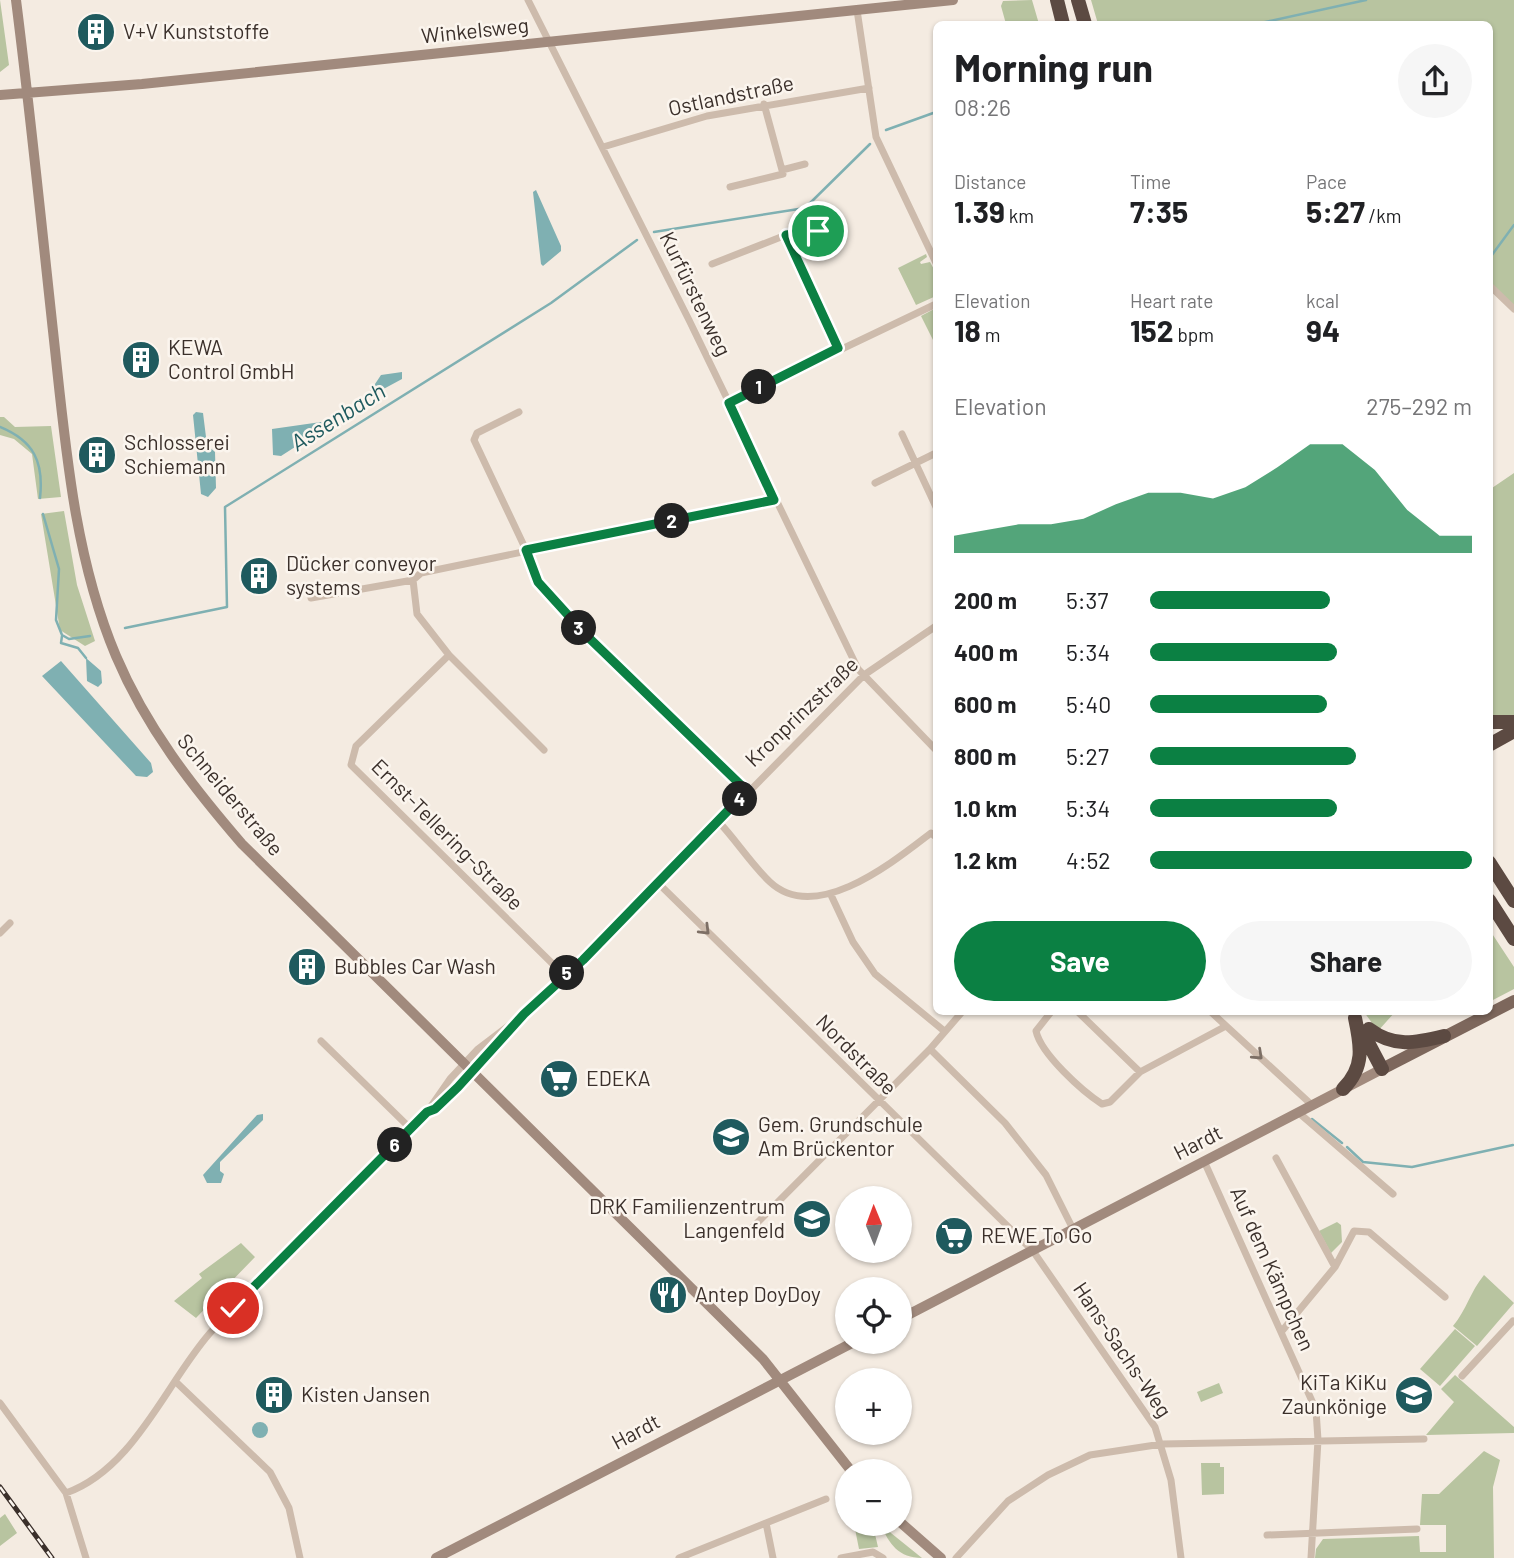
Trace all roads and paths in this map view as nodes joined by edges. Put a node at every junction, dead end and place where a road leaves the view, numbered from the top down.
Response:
1 (16, 0) edge
2 (527, 0) edge
3 (953, 0) edge
4 (1057, 0) edge
5 (857, 10) junction
6 (1062, 20) edge
7 (548, 42) junction
8 (869, 88) junction
9 (27, 92) junction
10 (0, 95) edge
11 (764, 104) junction
12 (603, 147) junction
13 (805, 164) dead end
14 (782, 170) junction
15 (730, 187) dead end
16 (818, 231) dead end
17 (786, 235) junction
18 (933, 257) edge
19 (712, 264) dead end
20 (1493, 289) edge
21 (933, 305) edge
22 (1514, 309) edge
23 (838, 348) junction
24 (729, 403) junction
25 (519, 412) dead end
26 (902, 434) dead end
27 (933, 454) edge
28 (915, 463) junction
29 (875, 483) dead end
30 (774, 500) junction
31 (933, 502) edge
32 (526, 550) junction
33 (413, 580) junction
34 (311, 598) dead end
35 (933, 628) edge
36 (449, 655) junction
37 (864, 675) junction
38 (1493, 722) edge
39 (1514, 722) edge
40 (1514, 731) edge
41 (1493, 743) edge
42 (933, 747) edge
43 (544, 750) dead end
44 (747, 791) junction
45 (718, 821) junction
46 (933, 835) edge
47 (1493, 868) edge
48 (657, 882) junction
49 (831, 894) junction
50 (1514, 901) edge
51 (1493, 906) edge
52 (10, 923) dead end
53 (0, 933) edge
54 (1514, 939) edge
55 (565, 976) junction
56 (1514, 1001) edge
57 (1493, 1012) edge
58 (959, 1015) edge
59 (1049, 1015) edge
60 (1080, 1015) edge
61 (1214, 1015) edge
62 (1356, 1015) edge
63 (1357, 1015) edge
64 (1357, 1015) edge
65 (1486, 1015) edge
66 (1226, 1026) junction
67 (1368, 1029) junction
68 (943, 1030) junction
69 (1444, 1036) junction
70 (321, 1041) dead end
71 (929, 1049) junction
72 (469, 1067) junction
73 (1385, 1067) junction
74 (1140, 1072) junction
75 (1343, 1089) junction
76 (877, 1100) junction
77 (1313, 1106) junction
78 (1298, 1113) junction
79 (411, 1129) junction
80 (1276, 1158) dead end
81 (1204, 1161) junction
82 (1393, 1194) dead end
83 (1073, 1229) junction
84 (748, 1232) dead end
85 (1033, 1251) junction
86 (1335, 1267) junction
87 (1445, 1297) dead end
88 (912, 1313) edge
89 (1514, 1320) edge
90 (1282, 1331) junction
91 (835, 1352) edge
92 (1462, 1376) dead end
93 (781, 1380) junction
94 (176, 1382) junction
95 (0, 1403) edge
96 (1424, 1439) dead end
97 (1318, 1440) junction
98 (1162, 1444) junction
99 (842, 1459) edge
100 (66, 1493) junction
101 (826, 1499) dead end
102 (766, 1523) junction
103 (1417, 1529) dead end
104 (1313, 1532) junction
105 (912, 1533) edge
106 (1267, 1535) dead end
107 (86, 1558) edge
108 (300, 1558) edge
109 (436, 1558) edge
110 (679, 1558) edge
111 (773, 1558) edge
112 (841, 1558) edge
113 (883, 1558) edge
114 (941, 1558) edge
115 (957, 1558) edge
116 (1181, 1558) edge
117 (1311, 1558) edge

1 - 9 main road, Schneiderstraße
2 - 7 street, Kurfürstenweg
3 - 5 main road, Winkelsweg
4 - 6 highway
5 - 7 main road, Winkelsweg
5 - 8 street
7 - 9 main road, Winkelsweg
7 - 12 street, Kurfürstenweg
8 - 11 street, Ostlandstraße
8 - 18 street
9 - 10 main road, Winkelsweg
9 - 72 main road, Schneiderstraße
11 - 12 street, Ostlandstraße
11 - 14 street
12 - 24 street, Kurfürstenweg
13 - 14 street
14 - 15 street
16 - 17 street
17 - 19 street
17 - 23 street
20 - 22 street
21 - 23 street
23 - 24 street
24 - 30 street, Kurfürstenweg
25 - 32 street
26 - 28 street
27 - 28 street
28 - 29 street
28 - 31 street
30 - 32 street
30 - 37 street, Kurfürstenweg
32 - 33 street
32 - 44 street
33 - 34 street
33 - 36 street
35 - 37 street, Kronprinzstraße
36 - 43 street
36 - 55 street, Ernst-Tellering-Straße
37 - 42 street, Kurfürstenweg
37 - 44 street, Kronprinzstraße
38 - 39 highway
40 - 41 highway
44 - 45 street, Kronprinzstraße
45 - 48 street, Kronprinzstraße
45 - 49 street
46 - 49 street
47 - 50 highway
48 - 55 street, Kronprinzstraße
48 -> 76 street, Nordstraße
49 - 68 street
51 - 54 highway
52 - 53 street
55 - 72 street, Kronprinzstraße
56 - 57 main road, Hardt
58 - 68 street
59 - 74 street
60 - 74 street
61 - 66 street
62 - 75 highway
63 - 67 highway
64 - 73 highway
65 - 69 main road, Hardt
66 - 74 street
66 -> 77 street
67 - 69 highway
67 - 73 highway
68 - 71 street
69 - 73 main road, Hardt
70 - 79 street
71 - 76 street
71 - 83 street
72 - 79 street, Kronprinzstraße
72 - 93 main road, Schneiderstraße
73 - 75 main road, Hardt
75 - 77 main road, Hardt
76 - 84 street
76 - 85 street, Nordstraße
77 - 78 main road, Hardt
78 - 81 main road, Hardt
78 - 82 street
79 - 94 street, Kronprinzstraße
80 - 86 street
81 - 83 main road, Hardt
81 - 90 street, Auf dem Kämpchen
83 - 85 main road, Hardt
85 - 88 main road, Hardt
85 - 98 street, Hans-Sachs-Weg
86 - 87 street
86 - 90 street
89 - 92 street
90 - 97 street, Auf dem Kämpchen
91 - 93 main road, Hardt
93 - 99 main road, Schneiderstraße
93 - 109 main road, Hardt
94 - 100 street, Kronprinzstraße
94 - 108 street
95 - 100 street
96 - 97 street
97 - 98 street
97 - 104 street, Auf dem Kämpchen
98 - 115 street
98 - 116 street, Hans-Sachs-Weg
100 - 107 street
101 - 102 street
102 - 110 street
102 - 111 street
103 - 104 street
104 - 106 street
104 - 117 street, Auf dem Kämpchen
105 - 114 main road
112 - 113 street

